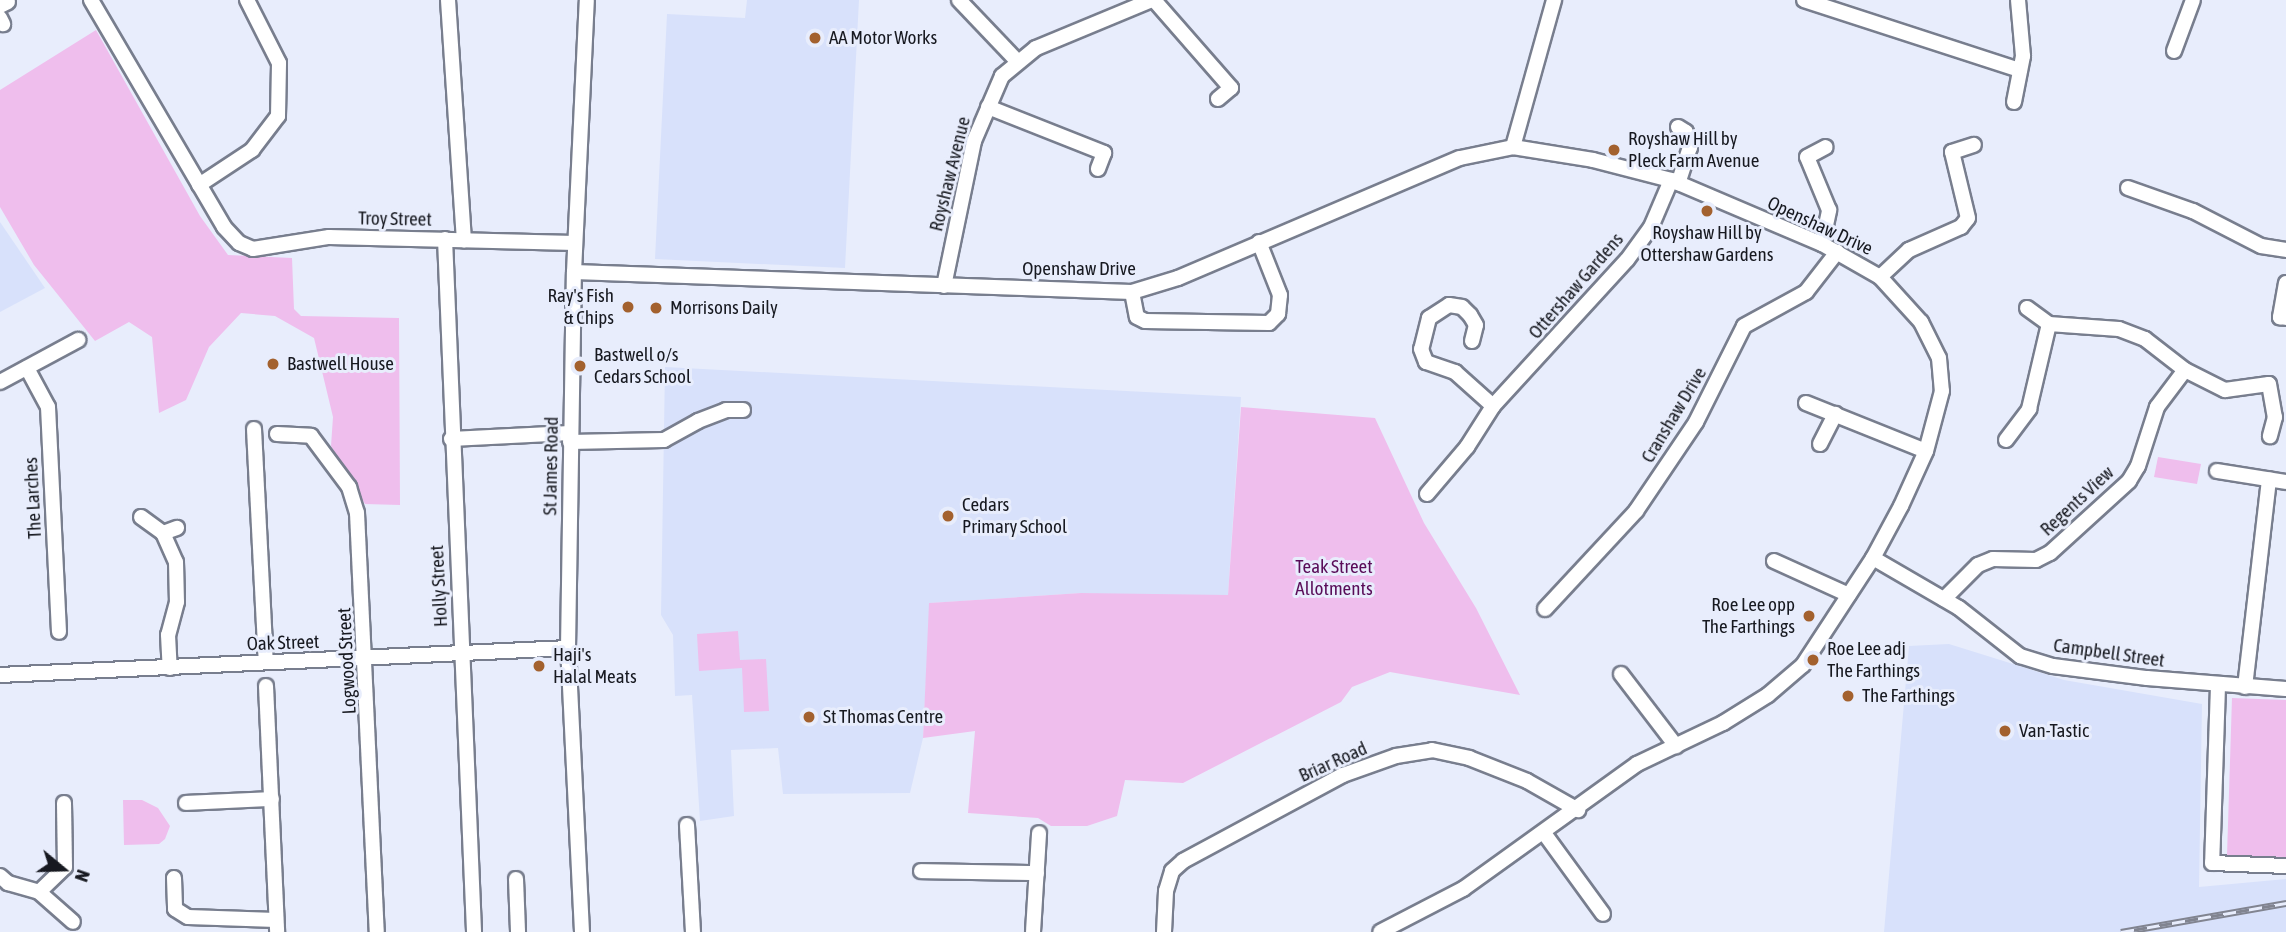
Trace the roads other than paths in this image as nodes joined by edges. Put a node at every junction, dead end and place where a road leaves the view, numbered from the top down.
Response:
1 (91, 0) edge
2 (247, 0) edge
3 (447, 0) edge
4 (587, 0) edge
5 (959, 0) edge
6 (1153, 0) edge
7 (1554, 0) edge
8 (1804, 0) edge
9 (2018, 0) edge
10 (2193, 0) edge
11 (2174, 51) dead end
12 (1017, 61) junction
13 (2020, 70) junction
14 (1217, 99) dead end
15 (2014, 102) dead end
16 (988, 107) junction
17 (1678, 127) dead end
18 (1974, 145) dead end
19 (1513, 147) junction
20 (1826, 147) dead end
21 (1098, 169) dead end
22 (1675, 182) junction
23 (199, 185) junction
24 (2128, 188) dead end
25 (445, 239) junction
26 (464, 240) junction
27 (1258, 242) junction
28 (575, 243) junction
29 (1822, 244) junction
30 (2286, 250) edge
31 (1837, 252) junction
32 (574, 272) junction
33 (1880, 277) junction
34 (2286, 283) edge
35 (944, 286) junction
36 (1132, 292) junction
37 (2027, 308) dead end
38 (2283, 317) edge
39 (2049, 324) junction
40 (78, 340) dead end
41 (1472, 341) dead end
42 (27, 368) junction
43 (2185, 370) junction
44 (1, 380) edge
45 (1806, 402) dead end
46 (1493, 406) junction
47 (743, 410) dead end
48 (1835, 414) junction
49 (254, 429) dead end
50 (278, 434) dead end
51 (2270, 436) dead end
52 (570, 437) junction
53 (451, 439) junction
54 (2006, 440) dead end
55 (1820, 444) dead end
56 (1926, 451) junction
57 (2217, 471) dead end
58 (2269, 479) junction
59 (2286, 482) edge
60 (1427, 494) dead end
61 (141, 517) dead end
62 (1873, 558) junction
63 (1774, 561) dead end
64 (1849, 595) junction
65 (1944, 599) junction
66 (1545, 609) dead end
67 (59, 632) dead end
68 (568, 648) junction
69 (461, 653) junction
70 (367, 659) junction
71 (266, 662) junction
72 (170, 668) junction
73 (1621, 674) dead end
74 (0, 676) edge
75 (266, 686) dead end
76 (2218, 686) junction
77 (2245, 687) junction
78 (2286, 689) edge
79 (1676, 746) junction
80 (272, 799) junction
81 (64, 803) dead end
82 (186, 803) dead end
83 (1578, 810) junction
84 (687, 825) dead end
85 (1040, 833) dead end
86 (1544, 833) junction
87 (2286, 866) edge
88 (920, 872) dead end
89 (1037, 873) junction
90 (0, 876) edge
91 (174, 878) dead end
92 (516, 879) dead end
93 (39, 892) junction
94 (1604, 914) dead end
95 (73, 922) dead end
96 (276, 926) edge
97 (377, 932) edge
98 (474, 932) edge
99 (518, 932) edge
100 (582, 932) edge
101 (693, 932) edge
102 (1033, 932) edge
103 (1164, 932) edge
104 (1380, 932) edge

1 - 23 street
2 - 23 street
3 - 26 street
4 - 28 street, St James Road
5 - 12 street
6 - 12 street, Royshaw Avenue
6 - 14 street
7 - 19 street
8 - 13 street
9 - 13 street
10 - 11 street
12 - 16 street, Royshaw Avenue
13 - 15 street
16 - 21 street
16 - 35 street, Royshaw Avenue
17 - 22 street
18 - 33 street
19 - 22 street, Openshaw Drive
19 - 27 street, Openshaw Drive
20 - 29 street
22 - 29 street, Openshaw Drive
22 - 46 street, Ottershaw Gardens
23 - 25 street, Troy Street
24 - 30 street
25 - 26 street, Troy Street
25 - 53 street, Holly Street
26 - 28 street, Troy Street
27 - 36 street, Openshaw Drive
27 - 36 street
28 - 32 street, St James Road
29 - 31 street, Openshaw Drive
31 - 33 street, Openshaw Drive
31 - 66 street, Cranshaw Drive
32 - 35 street, Openshaw Drive
32 - 52 street, St James Road
33 - 56 street, Openshaw Drive
34 - 38 street
35 - 36 street, Openshaw Drive
37 - 39 street
39 - 43 street
39 - 54 street
40 - 42 street
41 - 46 street
42 - 44 street
42 - 67 street, The Larches
43 - 51 street
43 - 65 street, Regents View
45 - 48 street
46 - 60 street, Ottershaw Gardens
47 - 52 street
48 - 55 street
48 - 56 street
49 - 71 street
50 - 70 street, Logwood Street
52 - 53 street
52 - 68 street, St James Road
53 - 69 street, Holly Street
56 - 62 street, Openshaw Drive
57 - 58 street
58 - 59 street
58 - 77 street
61 - 72 street
62 - 64 street, Openshaw Drive
62 - 65 street, Campbell Street
63 - 64 street
64 - 79 street, Openshaw Drive
65 - 76 street, Campbell Street
68 - 69 street, Oak Street
68 - 100 street, St James Road
69 - 70 street, Oak Street
69 - 98 street, Holly Street
70 - 71 street, Oak Street
70 - 97 street, Logwood Street
71 - 72 street, Oak Street
72 - 74 street, Oak Street
73 - 79 street
75 - 80 street
76 - 77 street, Campbell Street
76 - 87 street
77 - 78 street, Campbell Street
79 - 83 street, Openshaw Drive
80 - 82 street
80 - 96 street
81 - 93 street
83 - 86 street, Openshaw Drive
83 - 103 street, Briar Road
84 - 101 street
85 - 89 street
86 - 94 street
86 - 104 street, Openshaw Drive
88 - 89 street
89 - 102 street
90 - 93 street
91 - 96 street
92 - 99 street
93 - 95 street

